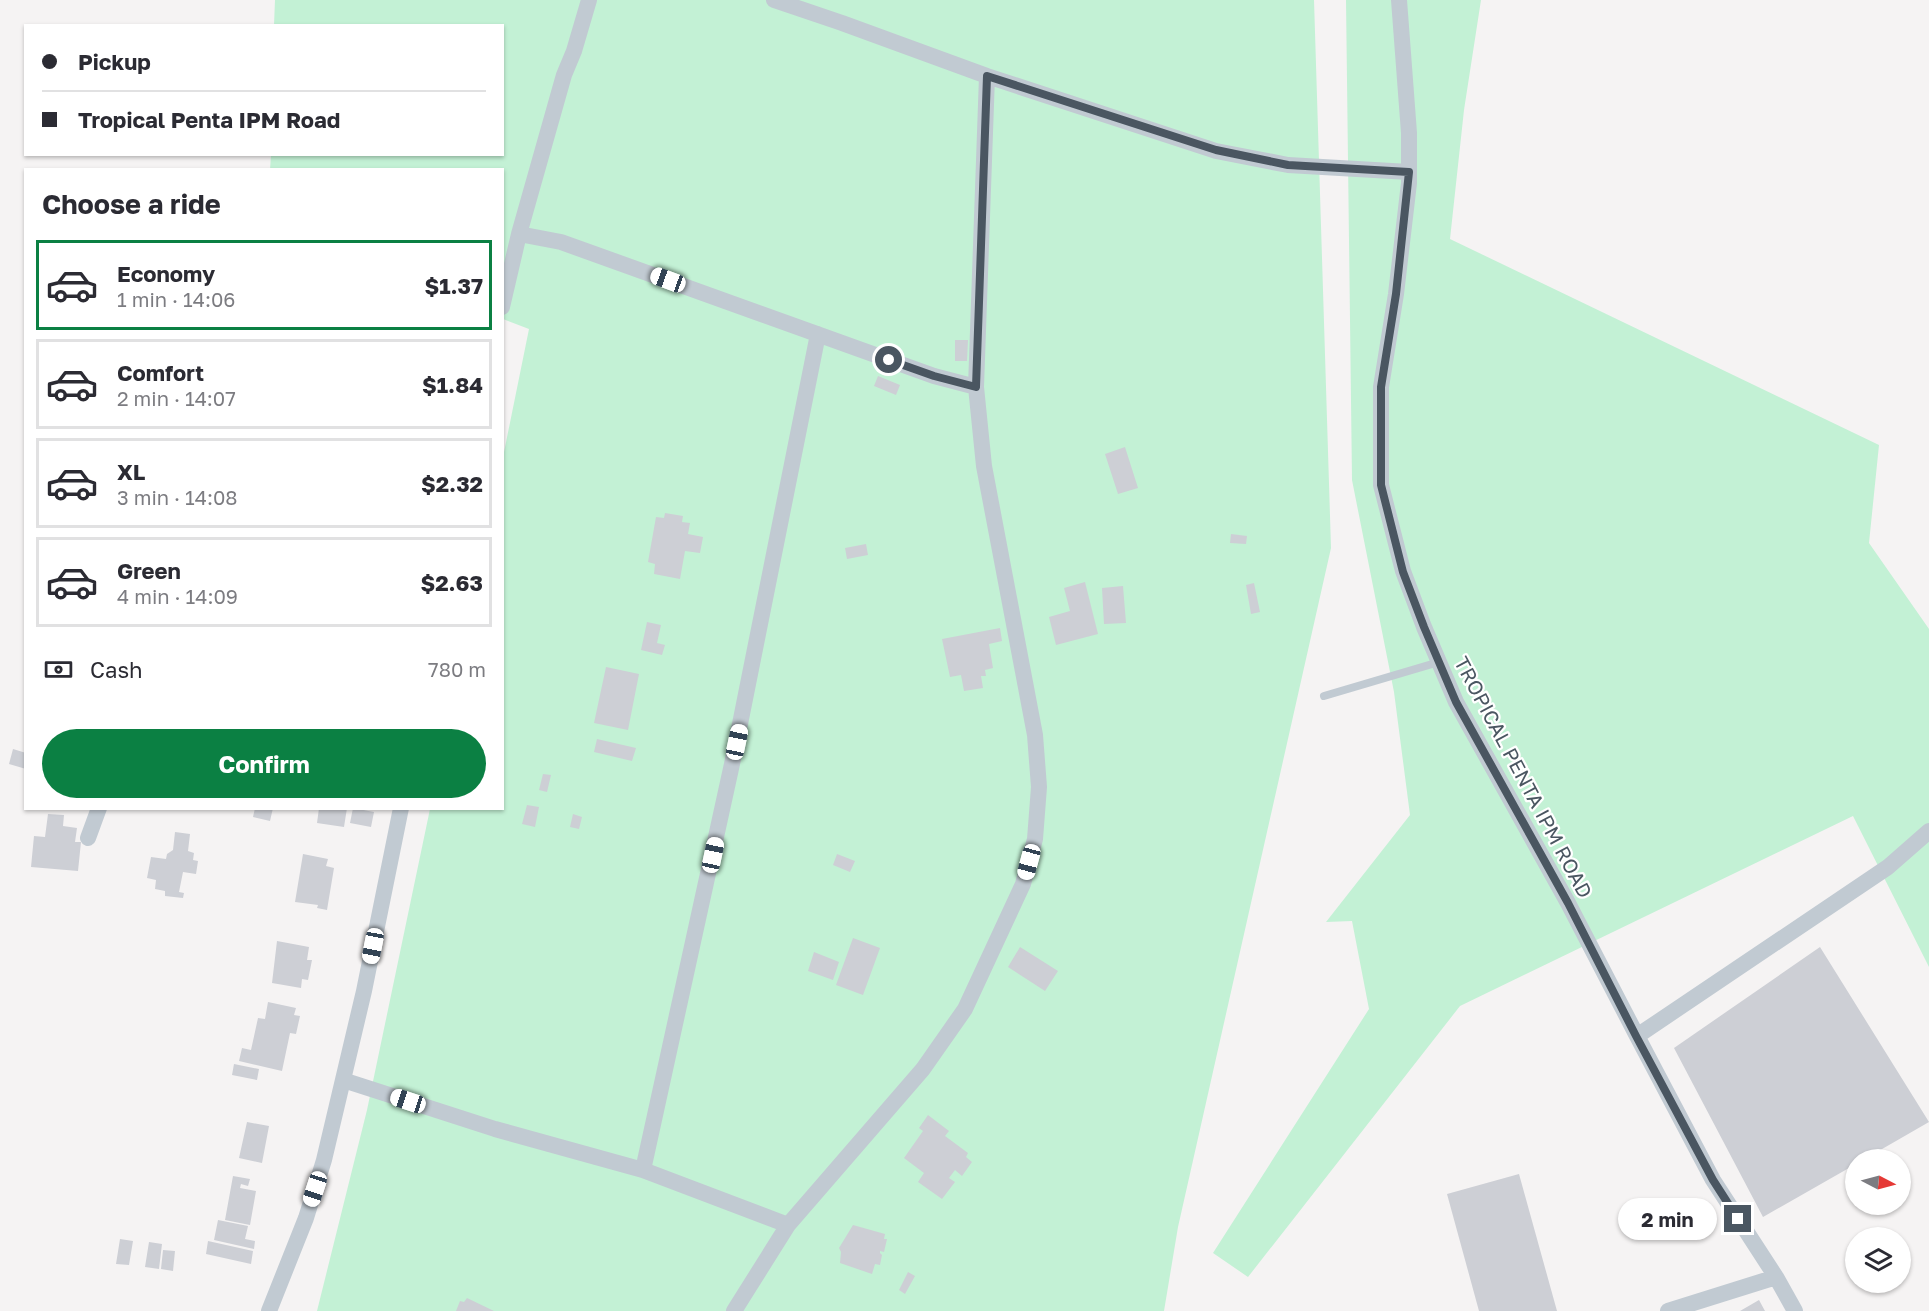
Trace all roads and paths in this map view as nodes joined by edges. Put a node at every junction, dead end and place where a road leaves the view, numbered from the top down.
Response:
1 (589, 0) edge
2 (774, 0) edge
3 (1399, 0) edge
4 (987, 76) junction
5 (1409, 172) junction
6 (519, 234) junction
7 (504, 298) edge
8 (819, 334) junction
9 (976, 387) junction
10 (1439, 662) junction
11 (1324, 696) dead end
12 (98, 810) edge
13 (401, 810) edge
14 (1929, 831) edge
15 (88, 838) dead end
16 (1636, 1036) junction
17 (343, 1080) junction
18 (643, 1170) junction
19 (788, 1225) junction
20 (1776, 1277) junction
21 (269, 1311) edge
22 (734, 1311) edge
23 (1668, 1311) edge
24 (1795, 1311) edge

1 - 6 street
2 - 4 street
3 - 5 street, TROPICAL PENTA IPM ROAD
4 - 5 street
4 - 9 street
5 - 10 street, TROPICAL PENTA IPM ROAD
6 - 7 street
6 - 8 street
8 - 9 street
8 - 18 street
9 - 19 street
10 - 11 lane
10 - 16 street, TROPICAL PENTA IPM ROAD
12 - 15 street
13 - 17 street
14 - 16 street
16 - 20 street, TROPICAL PENTA IPM ROAD
17 - 18 street
17 - 21 street
18 - 19 street
19 - 22 street
20 - 23 street
20 - 24 street, TROPICAL PENTA IPM ROAD

